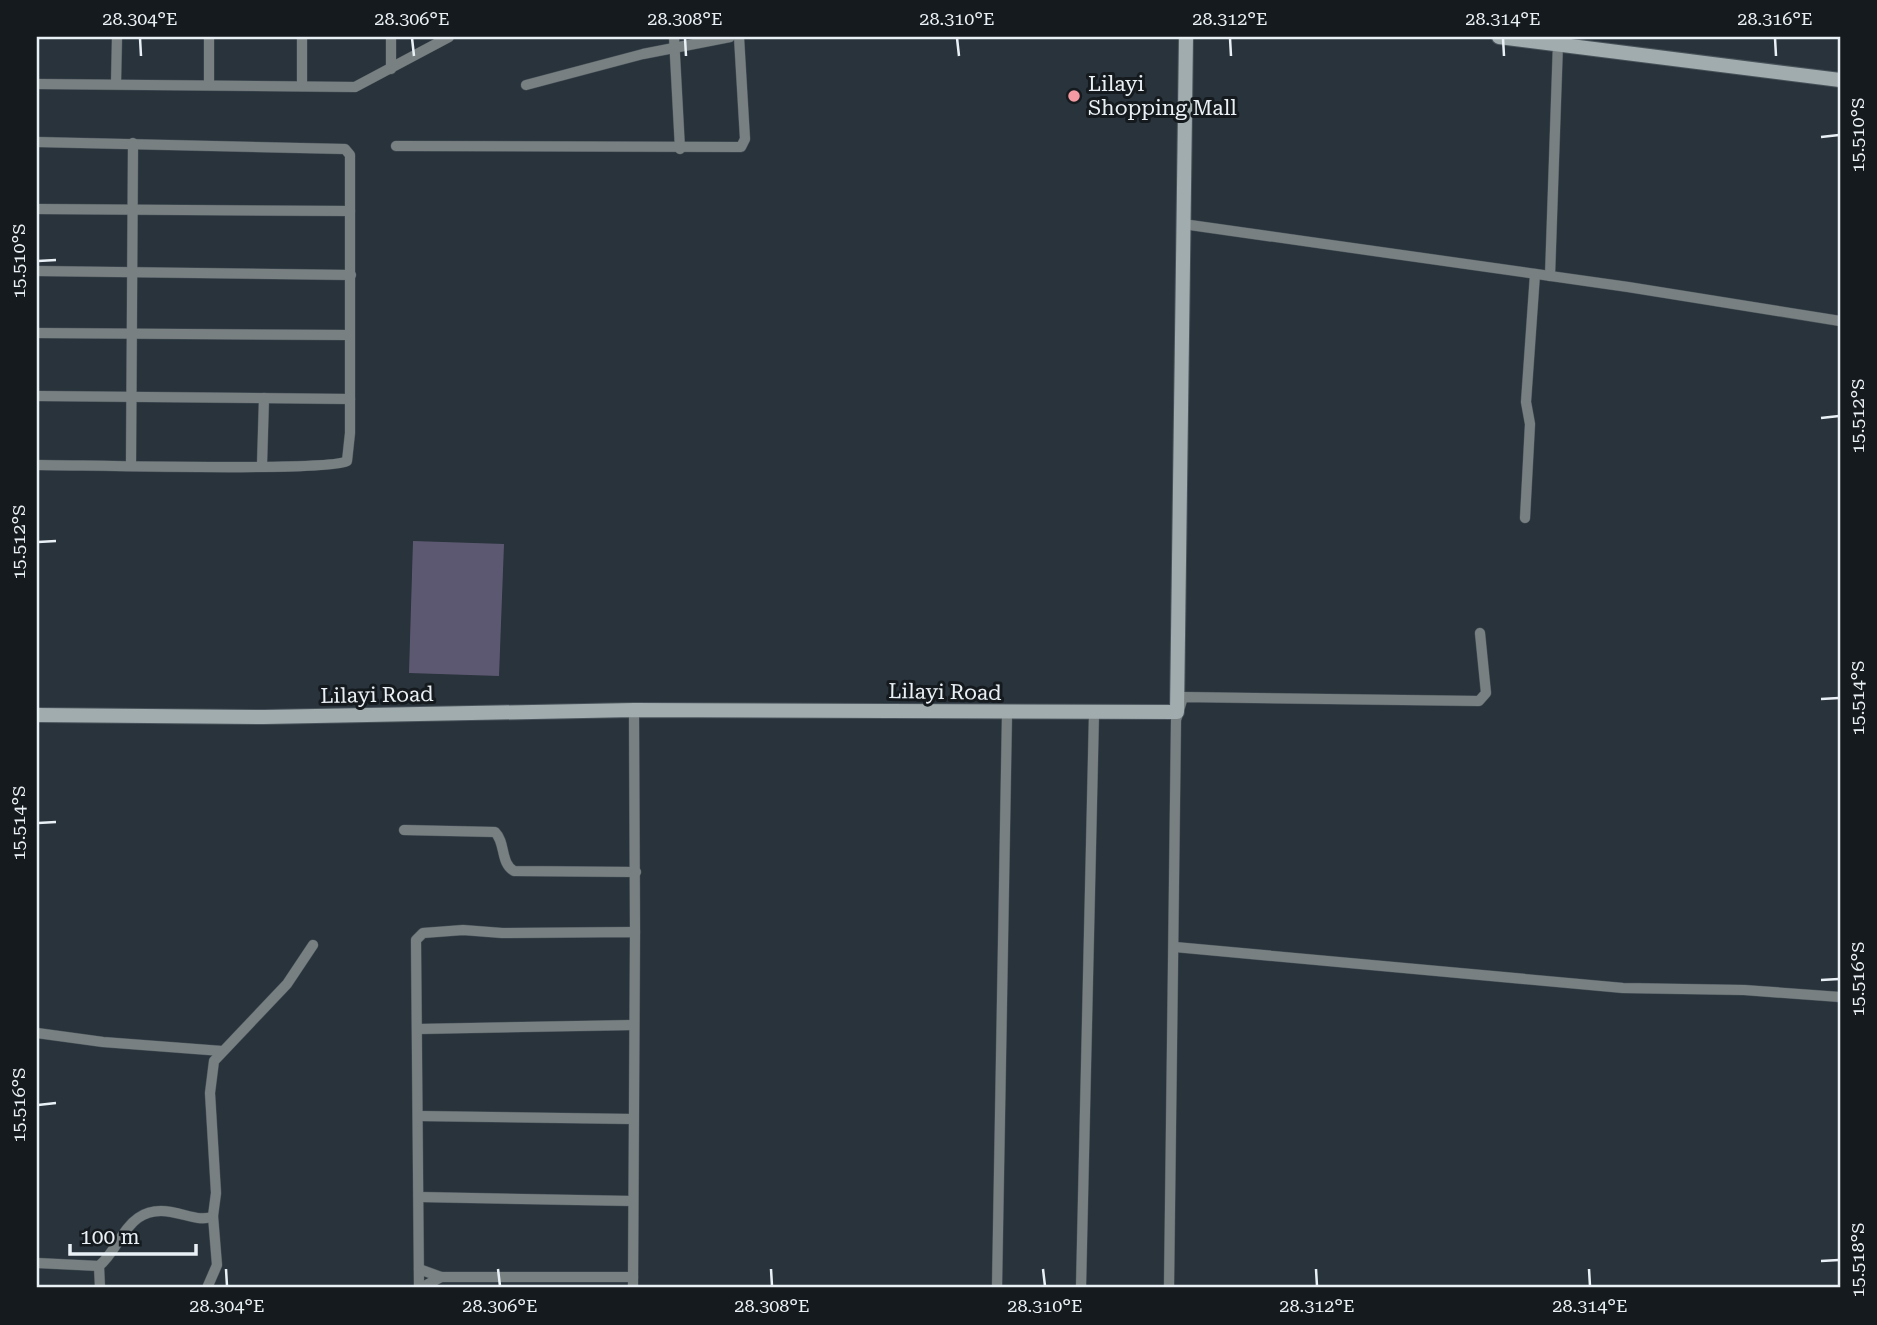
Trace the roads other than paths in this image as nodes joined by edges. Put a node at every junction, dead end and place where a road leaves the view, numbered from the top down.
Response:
1 (117, 37) edge
2 (209, 37) edge
3 (302, 37) edge
4 (391, 37) edge
5 (449, 37) edge
6 (730, 37) edge
7 (739, 37) edge
8 (1186, 37) edge
9 (1499, 37) edge
10 (675, 42) edge
11 (1558, 43) junction
12 (391, 69) junction
13 (1840, 79) edge
14 (37, 84) edge
15 (116, 84) junction
16 (209, 85) junction
17 (526, 85) dead end
18 (302, 86) junction
19 (37, 142) edge
20 (133, 143) junction
21 (396, 146) dead end
22 (680, 149) junction
23 (133, 208) junction
24 (37, 209) edge
25 (350, 211) junction
26 (1183, 224) junction
27 (37, 271) edge
28 (131, 272) junction
29 (1535, 274) junction
30 (351, 275) junction
31 (1550, 276) junction
32 (1840, 321) edge
33 (37, 333) edge
34 (130, 335) junction
35 (349, 335) junction
36 (37, 396) edge
37 (132, 398) junction
38 (264, 398) junction
39 (350, 399) junction
40 (37, 465) edge
41 (131, 465) junction
42 (262, 465) junction
43 (1525, 518) dead end
44 (1480, 633) dead end
45 (634, 710) junction
46 (1177, 712) junction
47 (1094, 713) junction
48 (1007, 714) junction
49 (37, 715) edge
50 (404, 830) dead end
51 (636, 872) junction
52 (635, 932) junction
53 (313, 945) dead end
54 (1175, 947) junction
55 (1840, 998) edge
56 (634, 1025) junction
57 (418, 1029) junction
58 (37, 1033) edge
59 (222, 1051) junction
60 (418, 1116) junction
61 (633, 1119) junction
62 (418, 1197) junction
63 (633, 1201) junction
64 (213, 1216) junction
65 (37, 1263) edge
66 (99, 1266) junction
67 (419, 1269) junction
68 (441, 1277) junction
69 (633, 1283) edge
70 (100, 1288) edge
71 (206, 1288) edge
72 (420, 1288) edge
73 (997, 1288) edge
74 (1082, 1288) edge
75 (1169, 1288) edge

1 - 15 street
2 - 16 street
3 - 18 street
4 - 12 street
5 - 12 street
6 - 10 street
7 - 22 street
8 - 26 street
9 - 11 street
10 - 17 street
10 - 22 street
11 - 13 street
11 - 31 street
12 - 18 street
14 - 15 street
15 - 16 street
16 - 18 street
19 - 20 street
20 - 23 street
20 - 25 street
21 - 22 street
23 - 24 street
23 - 25 street
23 - 28 street
25 - 30 street
26 - 29 street
26 - 46 street
27 - 28 street
28 - 30 street
28 - 34 street
29 - 31 street
29 - 43 street
30 - 35 street
31 - 32 street
33 - 34 street
34 - 35 street
34 - 37 street
35 - 39 street
36 - 37 street
37 - 38 street
37 - 41 street
38 - 39 street
38 - 42 street
39 - 42 street
40 - 41 street
41 - 42 street
44 - 46 street
45 - 48 street, Lilayi Road
45 - 49 street, Lilayi Road
45 - 51 street
46 - 47 street, Lilayi Road
46 - 54 street
47 - 48 street, Lilayi Road
47 - 74 street
48 - 73 street
50 - 51 street
51 - 52 street
52 - 56 street
52 - 57 street
53 - 59 street
54 - 55 street
54 - 75 street
56 - 57 street
56 - 61 street
57 - 60 street
58 - 59 street
59 - 64 street
60 - 61 street
60 - 62 street
61 - 63 street
62 - 63 street
62 - 67 street
63 - 69 street
64 - 66 street
64 - 71 street
65 - 66 street
66 - 70 street
67 - 68 street
67 - 72 street
68 - 69 street
68 - 72 street

